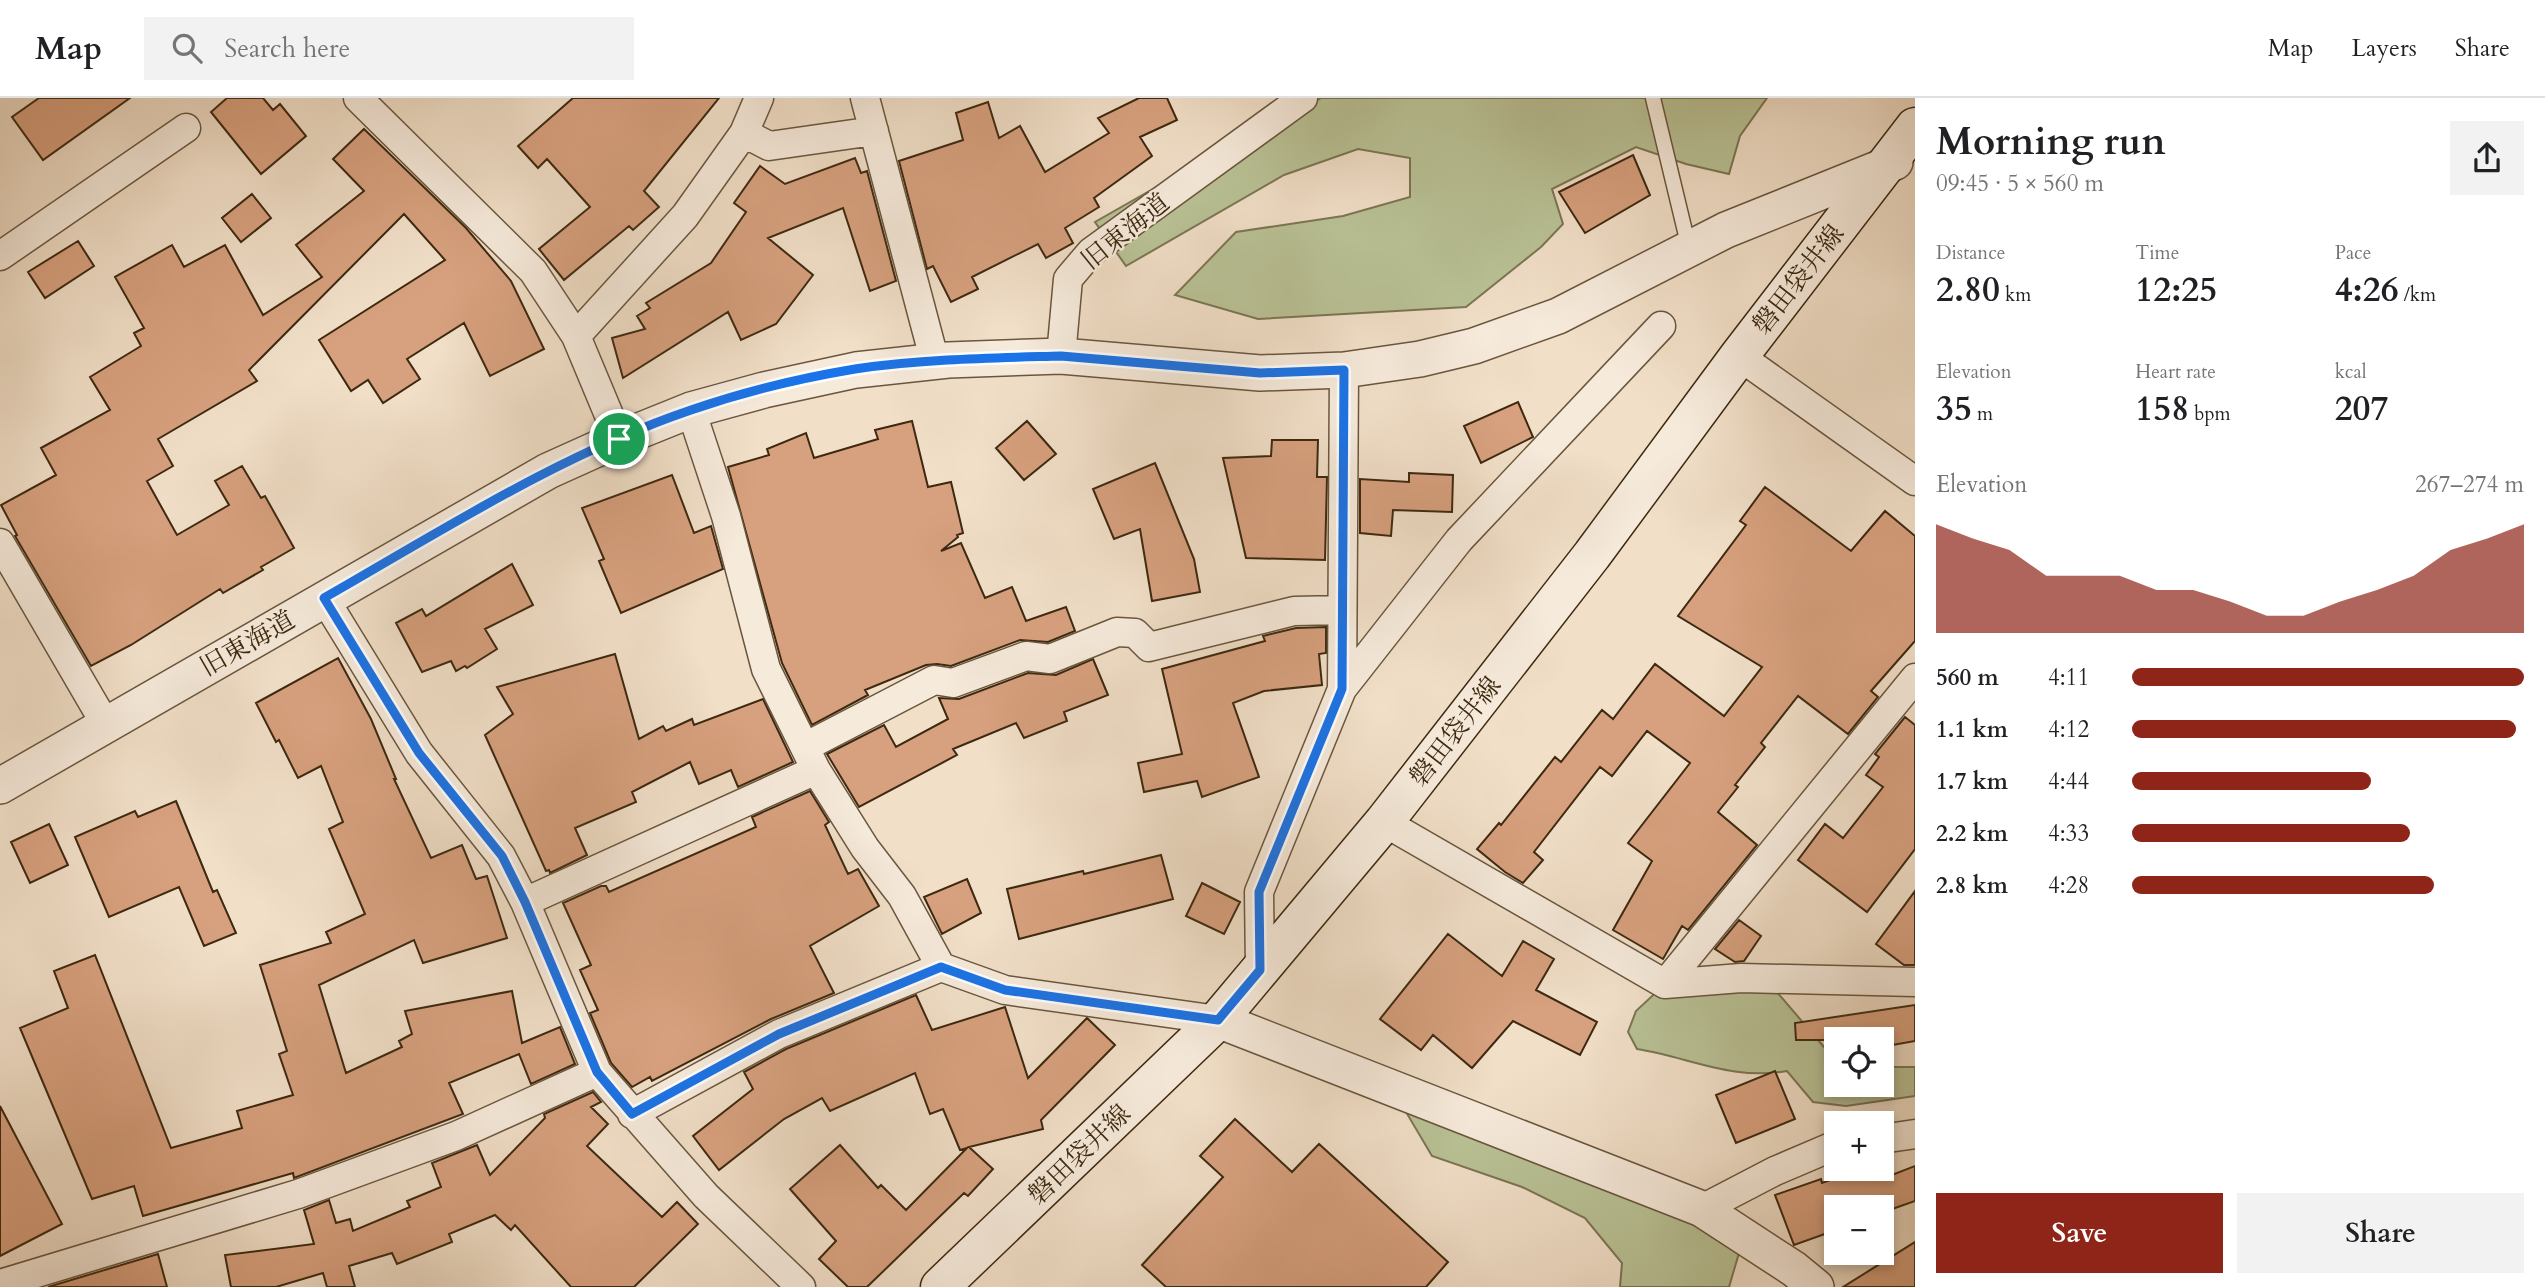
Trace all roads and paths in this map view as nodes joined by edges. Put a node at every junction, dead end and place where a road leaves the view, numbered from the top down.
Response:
1 (358, 98) edge
2 (759, 98) edge
3 (865, 98) edge
4 (1303, 98) edge
5 (1653, 98) edge
6 (1915, 127) edge
7 (186, 128) dead end
8 (874, 131) junction
9 (744, 133) junction
10 (1900, 161) edge
11 (1689, 249) junction
12 (0, 256) edge
13 (1661, 326) dead end
14 (576, 337) junction
15 (1061, 356) junction
16 (1739, 356) junction
17 (935, 362) junction
18 (1344, 370) junction
19 (691, 410) junction
20 (619, 439) junction
21 (1915, 481) edge
22 (0, 543) edge
23 (324, 598) junction
24 (1342, 610) junction
25 (1915, 678) edge
26 (1342, 689) junction
27 (106, 725) junction
28 (810, 759) junction
29 (0, 786) edge
30 (1384, 822) junction
31 (525, 902) junction
32 (941, 967) junction
33 (1260, 970) junction
34 (1915, 982) edge
35 (1665, 984) junction
36 (1218, 1020) junction
37 (597, 1072) junction
38 (632, 1114) junction
39 (1915, 1134) edge
40 (1894, 1137) edge
41 (1824, 1150) edge
42 (1702, 1209) junction
43 (0, 1284) edge
44 (802, 1287) edge
45 (940, 1287) edge
46 (1816, 1287) edge

1 - 14 street
2 - 9 street
3 - 8 street
4 - 15 street, 旧東海道
5 - 11 lane
6 - 10 main road, 磐田袋井線
7 - 12 street
8 - 9 street
8 - 17 street
9 - 14 street
10 - 11 street
10 - 16 main road, 磐田袋井線
11 - 18 street
13 - 26 street
14 - 20 street
15 - 17 street, 旧東海道
15 - 18 street
16 - 21 street
16 - 30 main road, 磐田袋井線
17 - 19 street, 旧東海道
18 - 24 street
19 - 20 street, 旧東海道
19 - 28 street
20 - 23 street, 旧東海道
22 - 27 street
23 - 27 street, 旧東海道
23 - 31 street
24 - 26 street
24 - 28 street
25 - 35 street
26 - 33 street
27 - 29 street, 旧東海道
28 - 31 street
28 - 32 street
30 - 33 main road, 磐田袋井線
30 - 35 street
31 - 37 street
32 - 36 street
32 - 38 street
33 - 36 main road, 磐田袋井線
34 - 35 street
36 - 42 street
36 - 45 main road, 磐田袋井線
37 - 38 street
37 - 43 street
38 - 44 street
39 - 40 street
41 - 42 street
42 - 46 street

